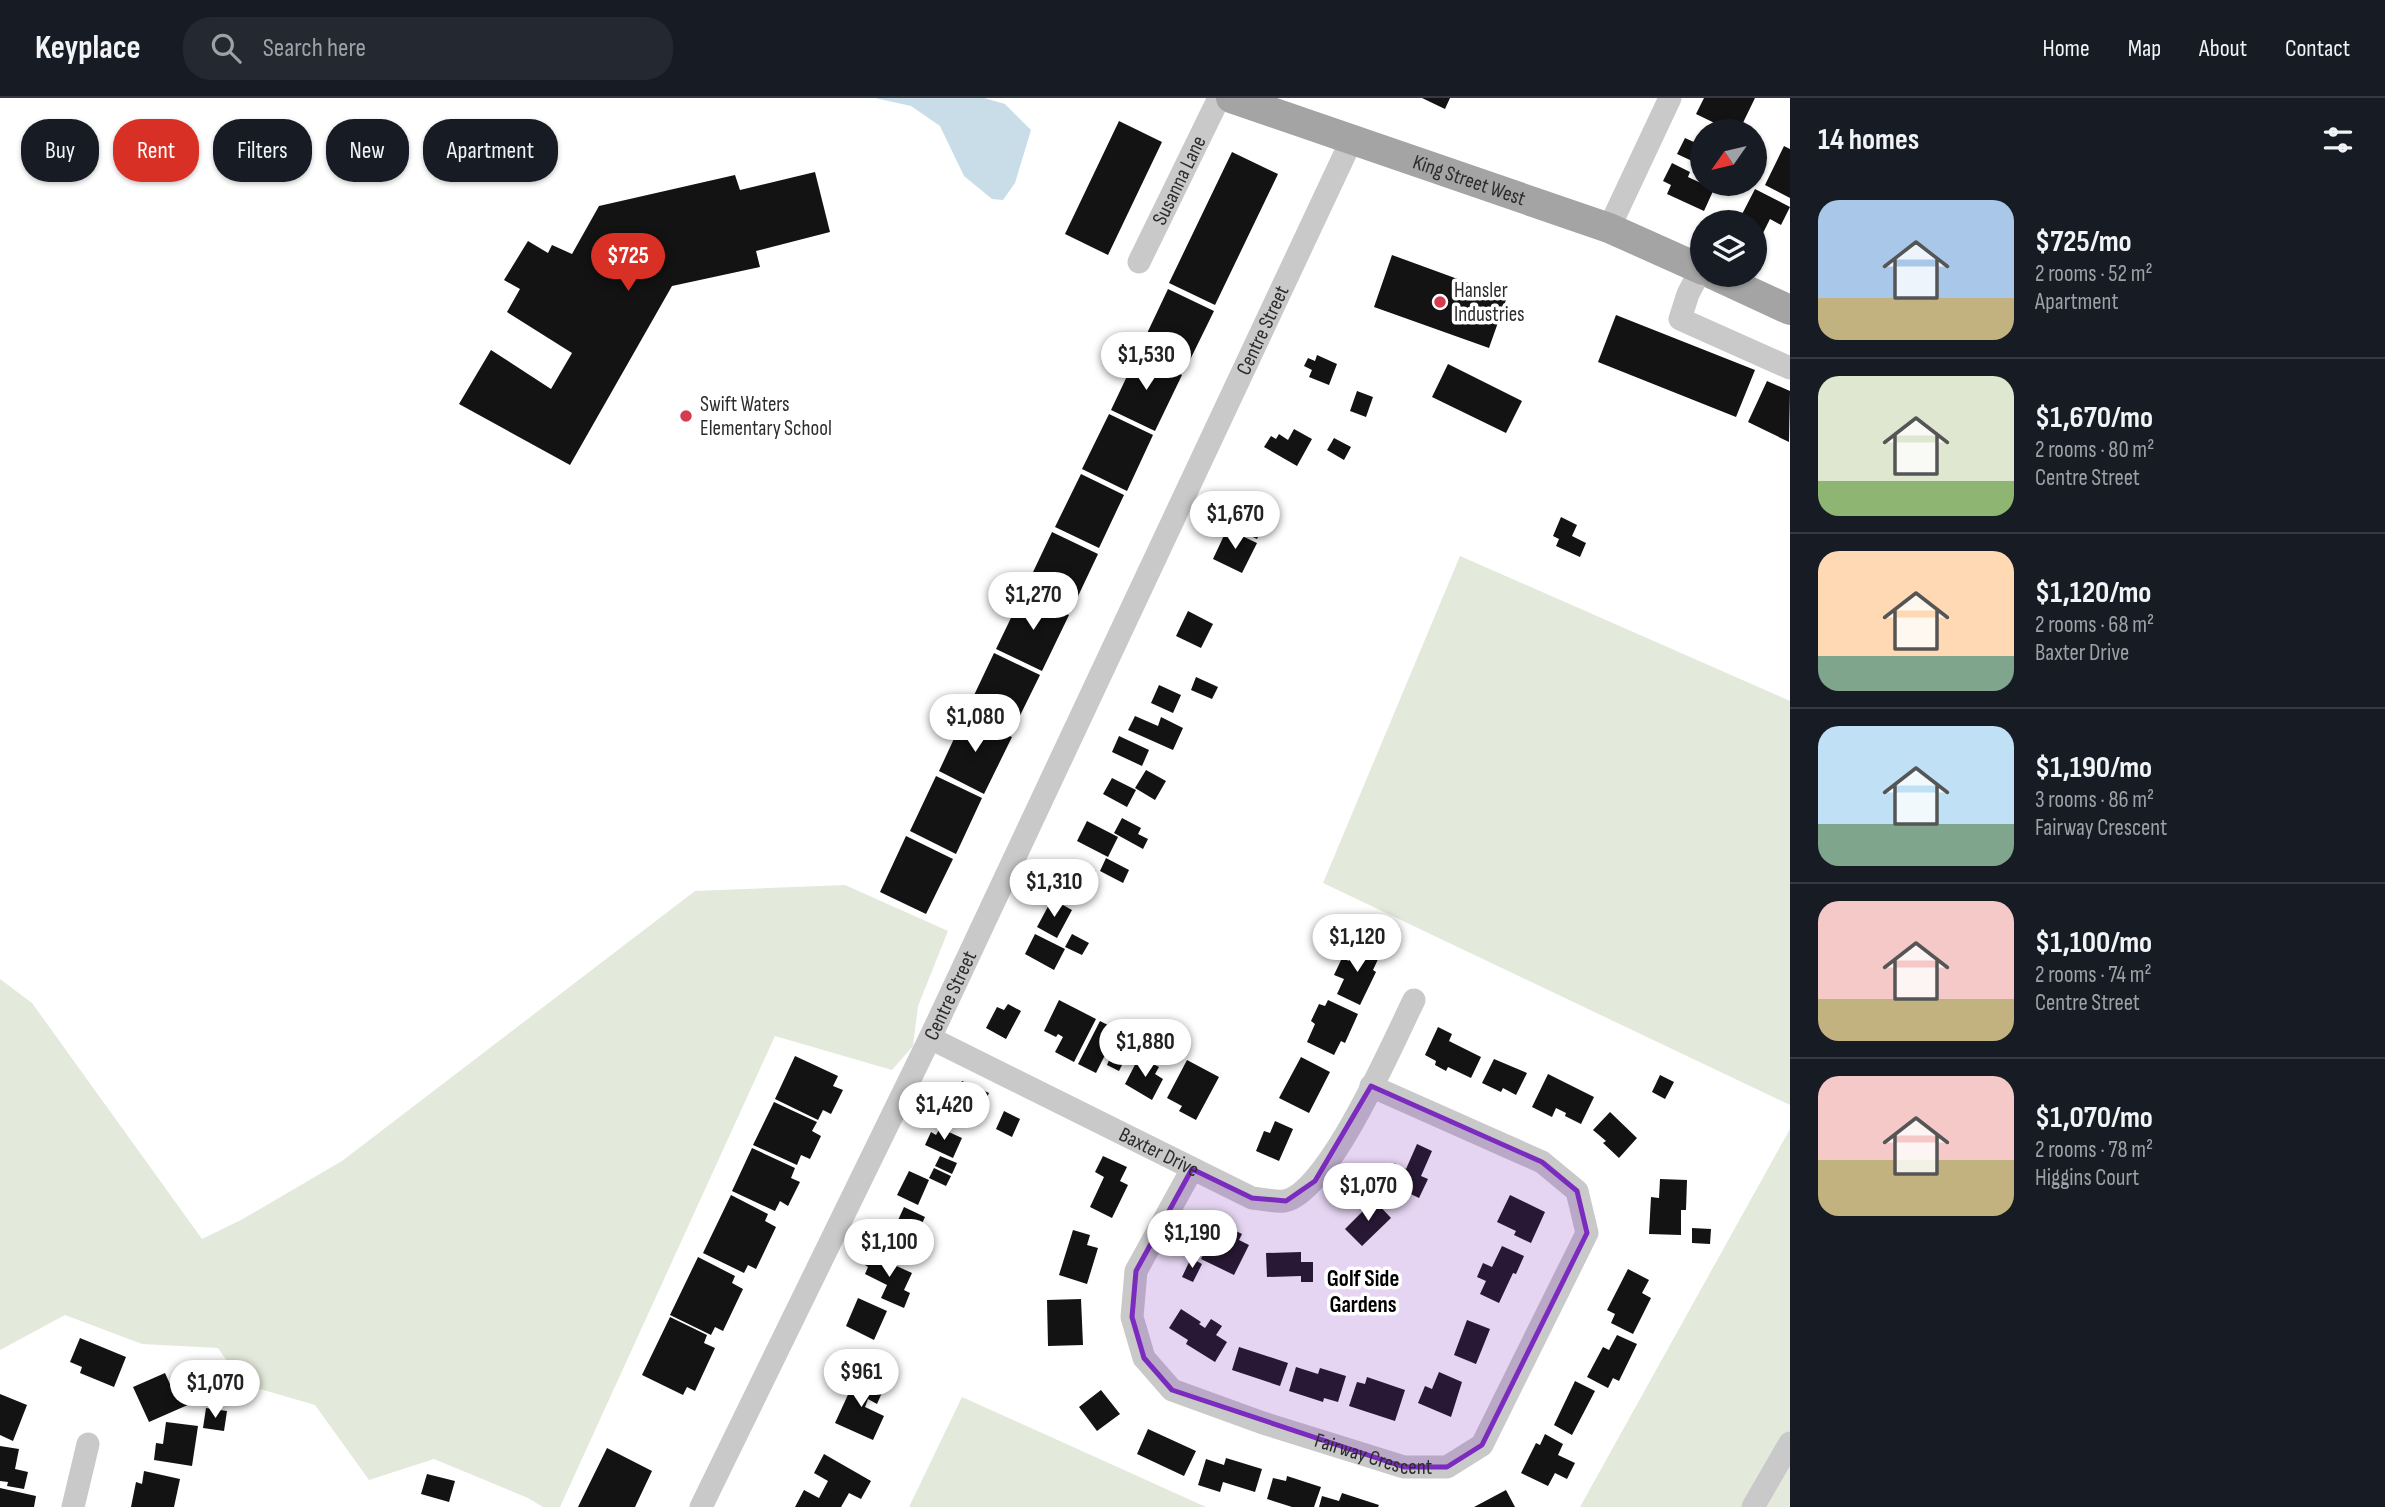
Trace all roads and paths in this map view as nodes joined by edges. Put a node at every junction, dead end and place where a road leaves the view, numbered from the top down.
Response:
1 (1219, 98) edge
2 (1231, 98) edge
3 (1670, 98) edge
4 (1352, 139) junction
5 (1609, 228) junction
6 (1139, 262) dead end
7 (1690, 264) edge
8 (1693, 287) edge
9 (1750, 287) edge
10 (1786, 300) edge
11 (1790, 368) edge
12 (1414, 1000) dead end
13 (930, 1038) junction
14 (1371, 1086) junction
15 (1192, 1169) junction
16 (88, 1444) dead end
17 (1787, 1455) edge
18 (73, 1507) edge
19 (701, 1507) edge
20 (1752, 1507) edge

1 - 6 street, Susanna Lane
2 - 4 main road, King Street West
3 - 5 street
4 - 5 main road, King Street West
4 - 13 street, Centre Street
5 - 7 main road, King Street West
8 - 11 street
9 - 10 main road, King Street West
12 - 14 street, Baxter Drive
13 - 15 street, Baxter Drive
13 - 19 street, Centre Street
14 - 15 street, Baxter Drive
14 - 15 street, Fairway Crescent
16 - 18 street
17 - 20 street

